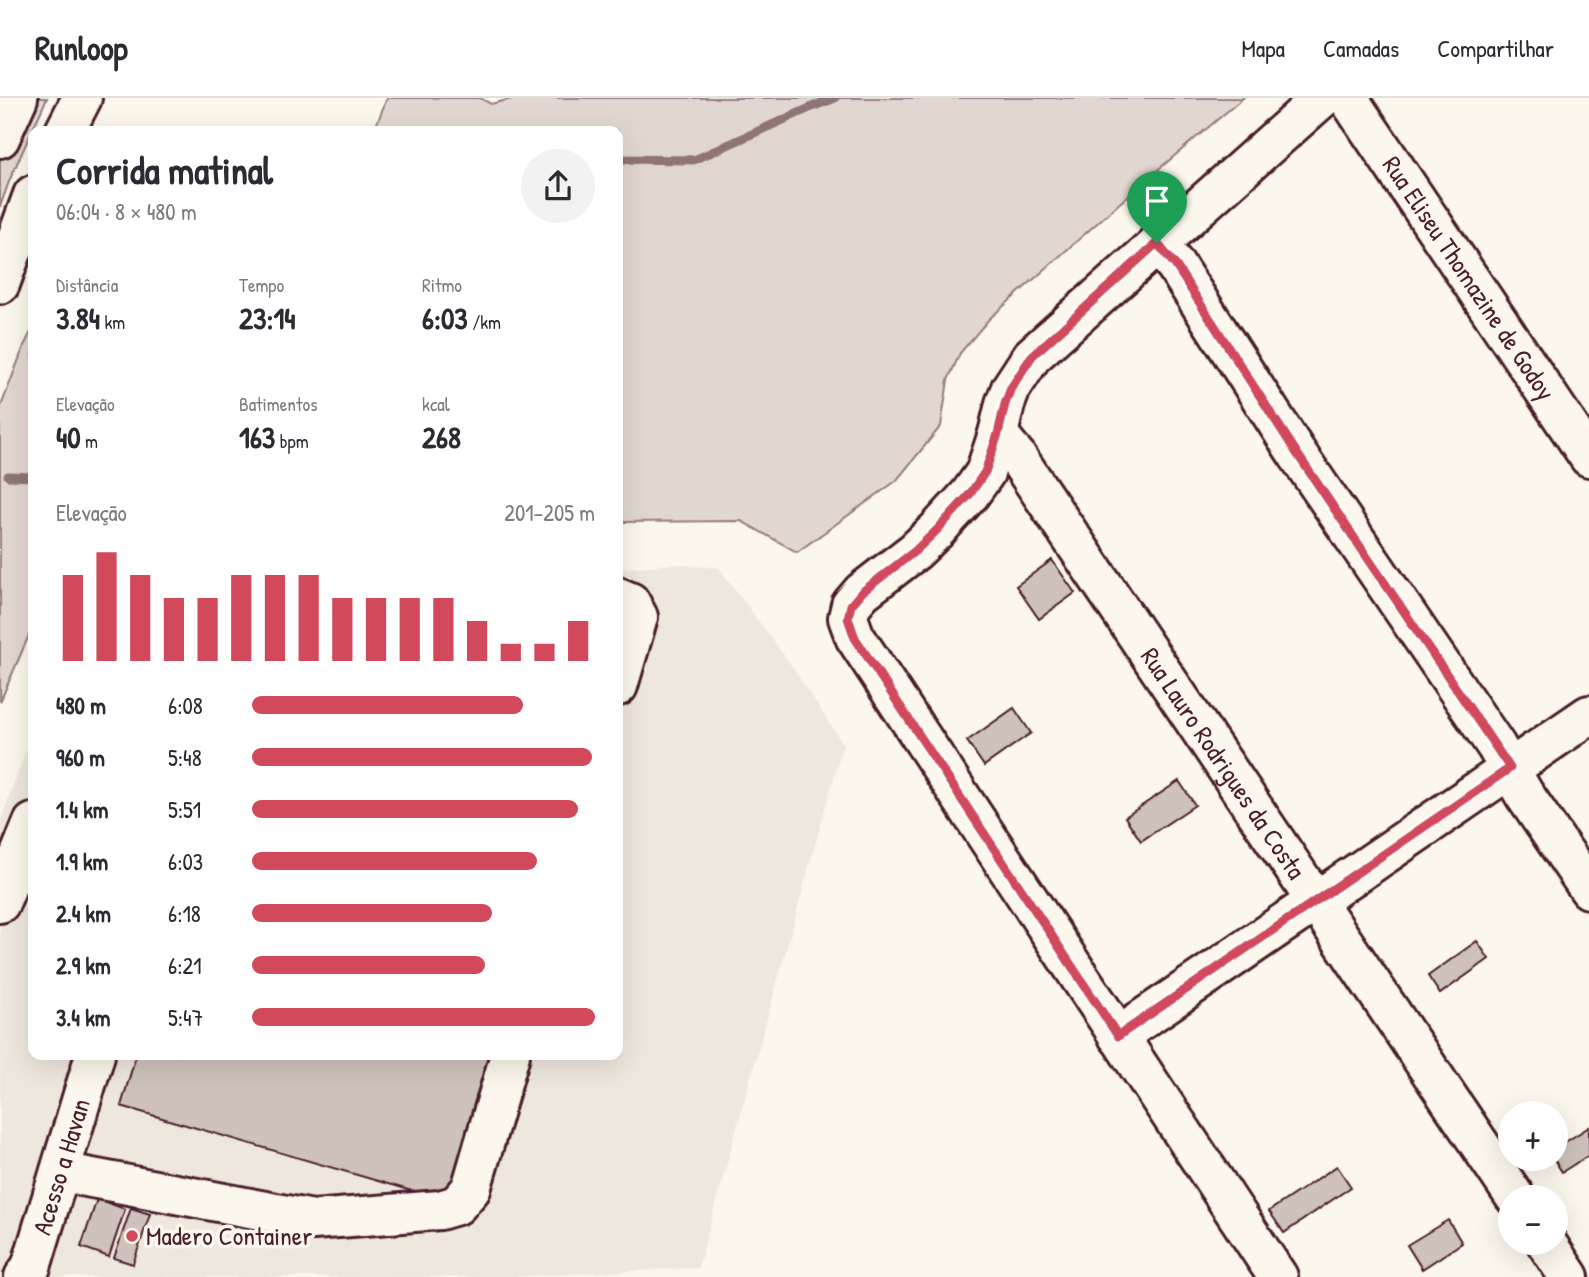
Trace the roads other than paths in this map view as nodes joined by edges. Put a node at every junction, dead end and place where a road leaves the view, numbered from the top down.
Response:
1 (18, 98) edge
2 (68, 98) edge
3 (82, 98) edge
4 (1322, 98) edge
5 (1348, 98) edge
6 (58, 126) edge
7 (68, 126) edge
8 (0, 138) edge
9 (28, 208) edge
10 (1157, 243) junction
11 (0, 284) edge
12 (998, 434) junction
13 (1589, 457) edge
14 (623, 599) edge
15 (623, 669) edge
16 (1589, 715) edge
17 (1510, 768) junction
18 (28, 835) edge
19 (1589, 889) edge
20 (1315, 901) junction
21 (0, 902) edge
22 (1118, 1036) junction
23 (94, 1060) edge
24 (509, 1060) edge
25 (60, 1172) junction
26 (1507, 1185) edge
27 (1555, 1255) edge
28 (24, 1277) edge
29 (1278, 1277) edge
30 (1569, 1277) edge

1 - 8 main road
2 - 6 main road
3 - 7 main road
4 - 10 main road
5 - 13 main road, Rua Eliseu Thomazine de Godoy
9 - 11 main road
10 - 12 main road
10 - 17 main road
12 - 20 main road, Rua Lauro Rodrigues da Costa
12 - 22 main road
14 - 15 main road
16 - 17 main road
17 - 19 main road
17 - 20 main road
18 - 21 main road
20 - 22 main road
20 - 26 main road, Rua Lauro Rodrigues da Costa
22 - 29 main road
23 - 25 main road, Acesso a Havan
24 - 25 main road
25 - 28 main road, Acesso a Havan
27 - 30 main road

